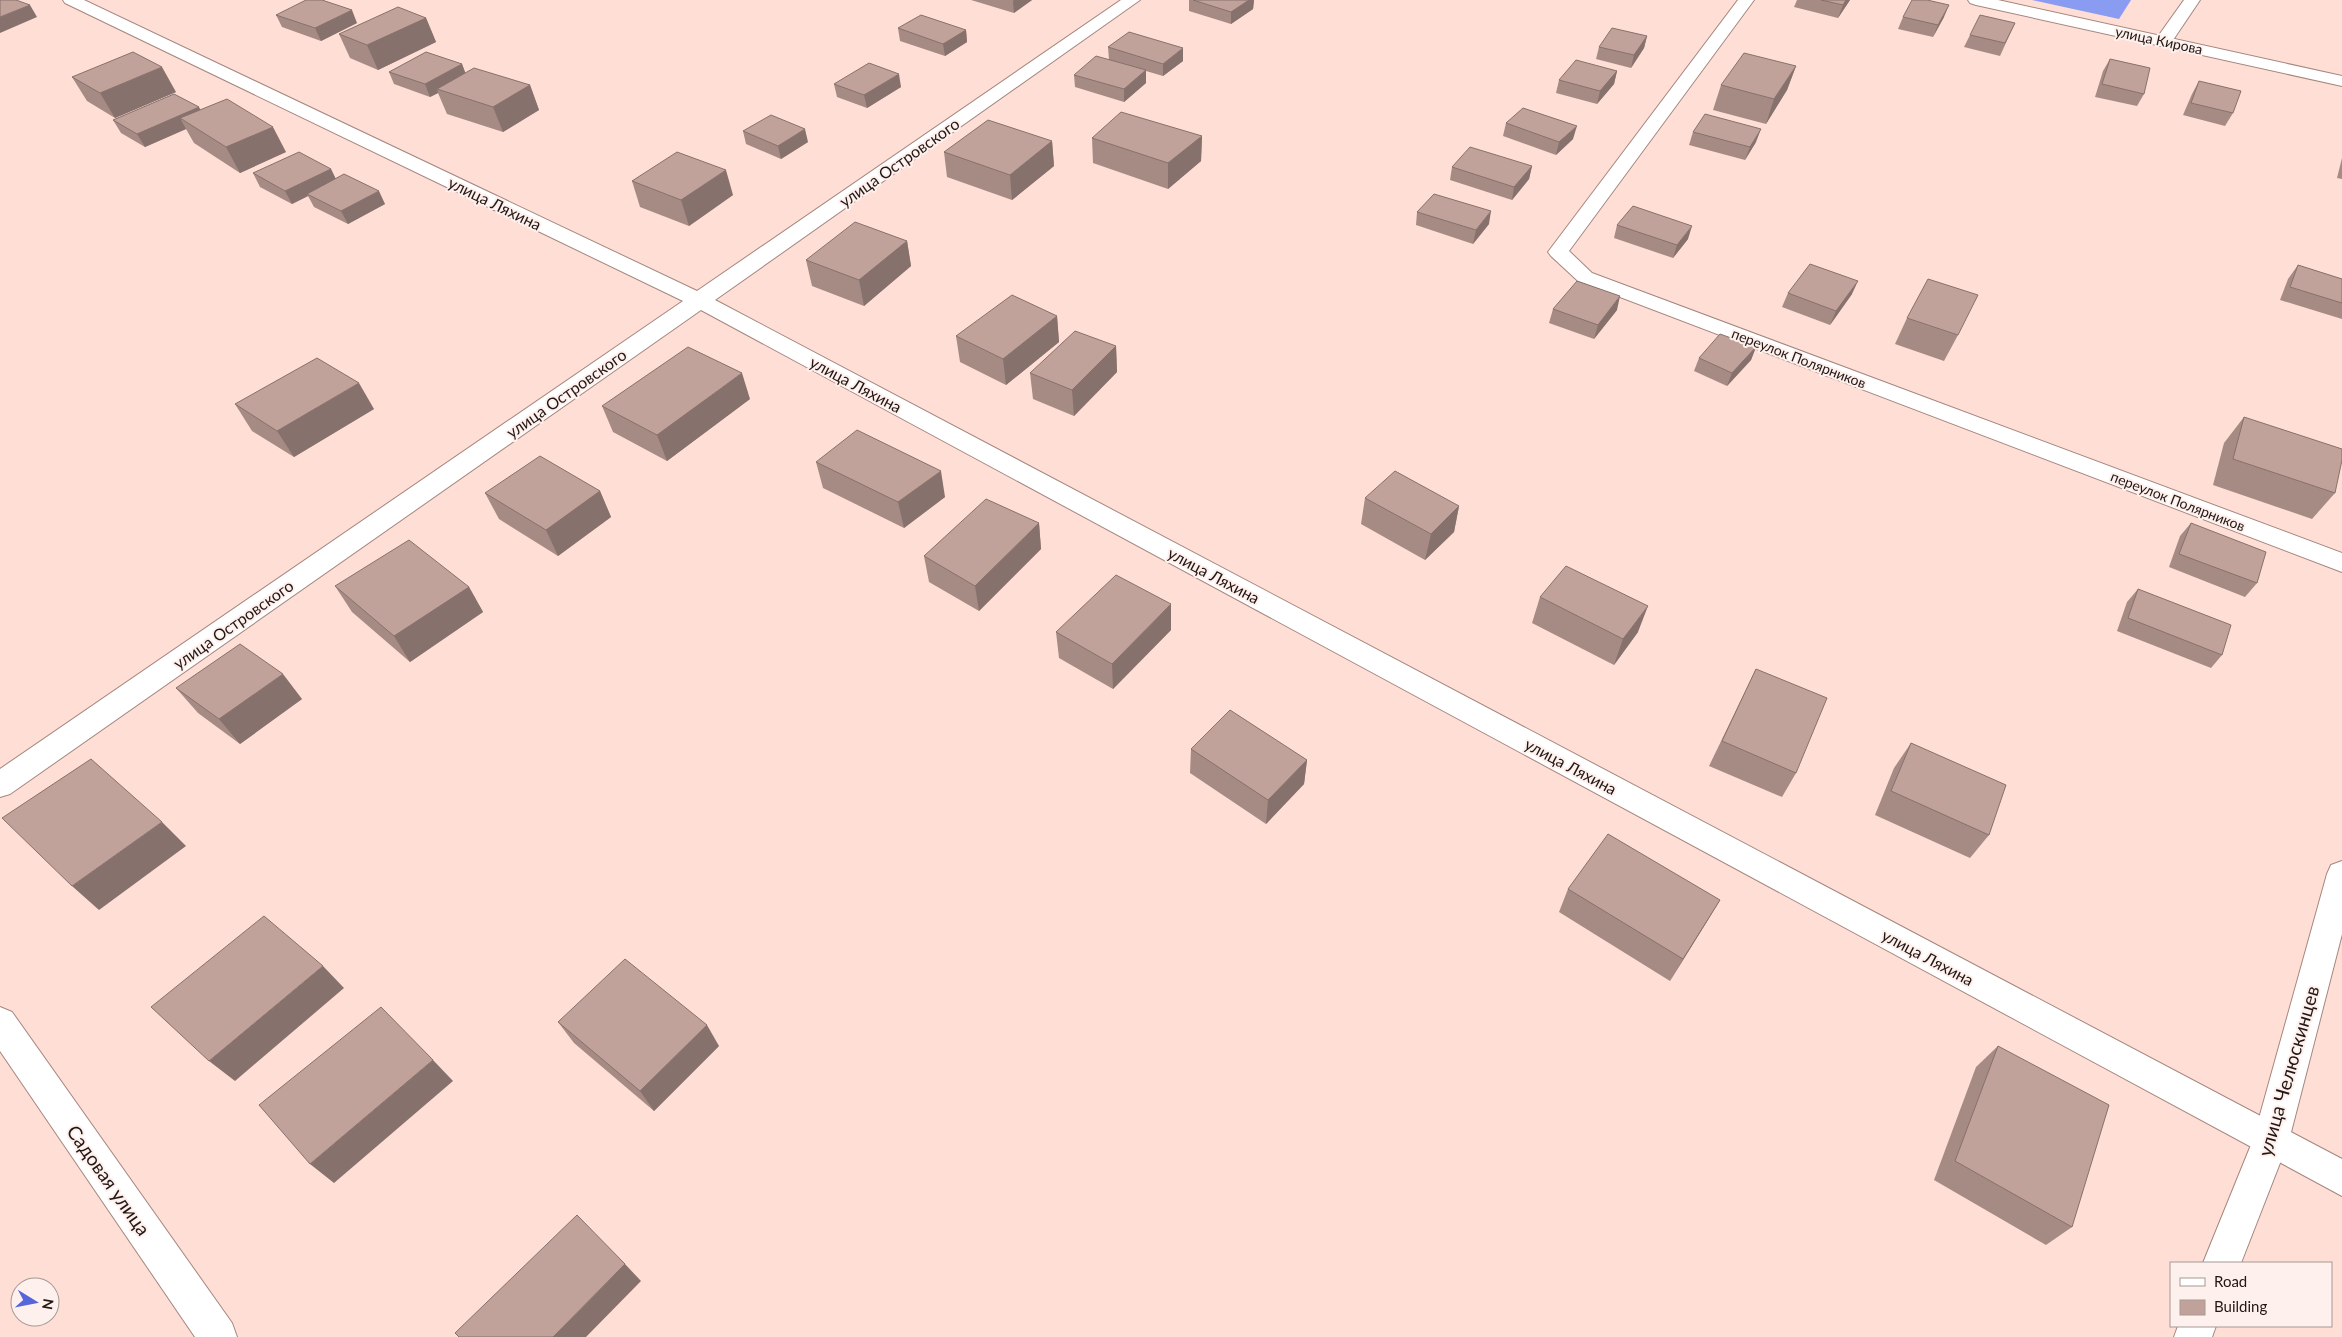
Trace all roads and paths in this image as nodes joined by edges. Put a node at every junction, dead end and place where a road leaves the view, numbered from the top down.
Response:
1 (71, 0) edge
2 (1132, 0) edge
3 (1746, 0) edge
4 (1976, 0) edge
5 (2192, 0) edge
6 (2163, 42) junction
7 (2342, 81) edge
8 (699, 300) junction
9 (2342, 563) edge
10 (0, 786) edge
11 (2342, 874) edge
12 (0, 1023) edge
13 (2270, 1140) junction
14 (2342, 1178) edge
15 (2222, 1262) edge
16 (218, 1337) edge

1 - 8 street, улица Ляхина
2 - 8 street, улица Островского
3 - 9 street, переулок Полярников
4 - 6 street, улица Кирова
5 - 6 street
6 - 7 street, улица Кирова
8 - 10 street, улица Островского
8 - 13 street, улица Ляхина
11 - 13 street, улица Челюскинцев
12 - 16 street, Садовая улица
13 - 14 street, улица Ляхина
13 - 15 street, улица Челюскинцев

